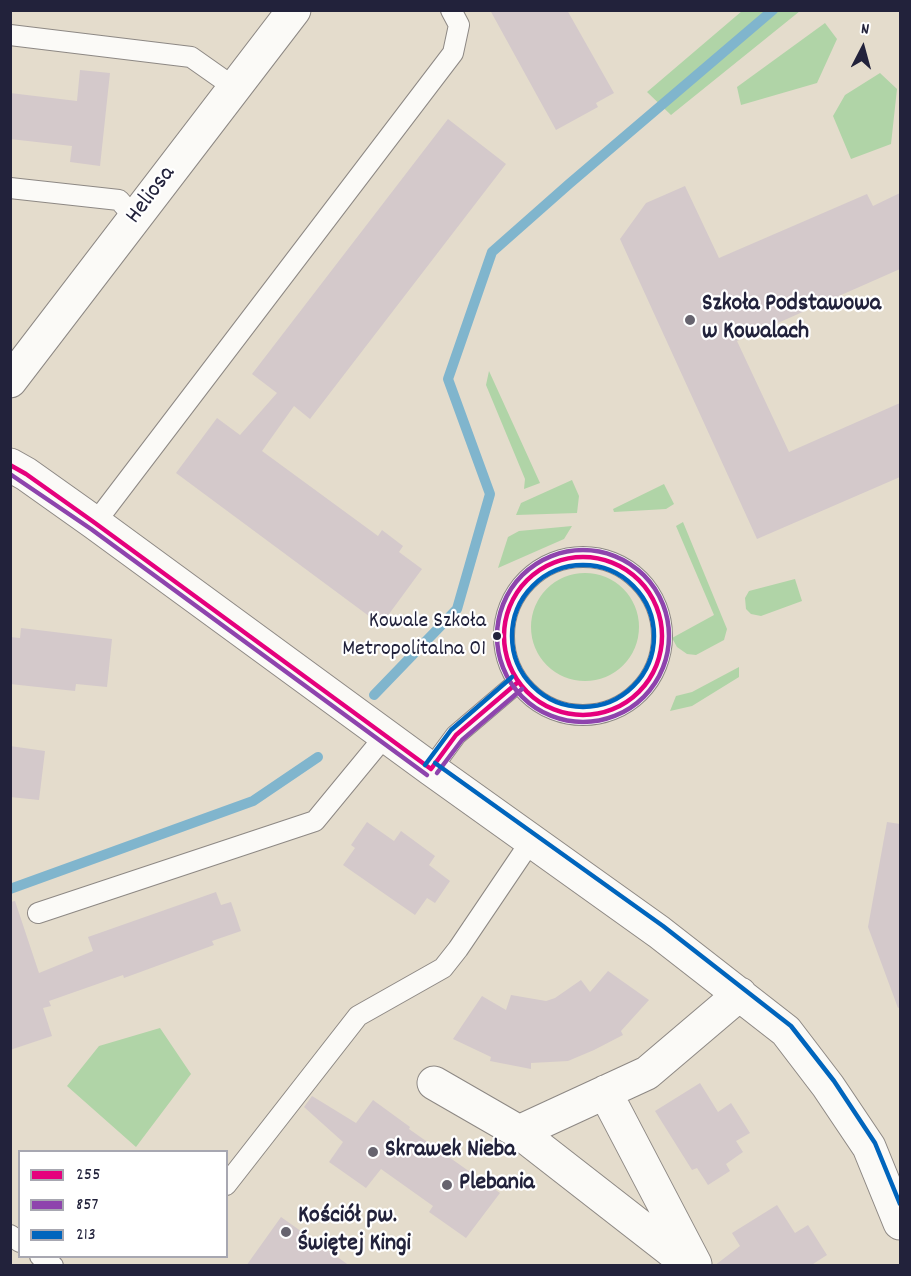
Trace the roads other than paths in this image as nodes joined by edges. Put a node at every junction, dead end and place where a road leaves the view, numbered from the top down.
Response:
1 (294, 10) edge
2 (451, 10) edge
3 (10, 35) edge
4 (235, 88) junction
5 (10, 188) edge
6 (135, 218) junction
7 (10, 381) edge
8 (10, 465) edge
9 (95, 523) junction
10 (517, 683) junction
11 (385, 736) junction
12 (431, 769) junction
13 (531, 841) junction
14 (38, 914) dead end
15 (740, 994) junction
16 (434, 1083) dead end
17 (605, 1092) junction
18 (519, 1132) junction
19 (228, 1182) edge
20 (900, 1223) edge
21 (691, 1266) edge
22 (696, 1266) edge

1 - 4 street, Heliosa
2 - 9 lane
3 - 4 lane
4 - 6 street, Heliosa
5 - 6 lane
6 - 7 street, Heliosa
8 - 9 street
9 - 11 street
10 - 10 lane
10 - 12 lane
11 - 12 street
11 - 14 lane
12 - 13 street
13 - 15 street
13 - 19 lane
15 - 17 street
15 - 20 street
16 - 18 street
17 - 18 street
17 - 22 street
18 - 21 street

